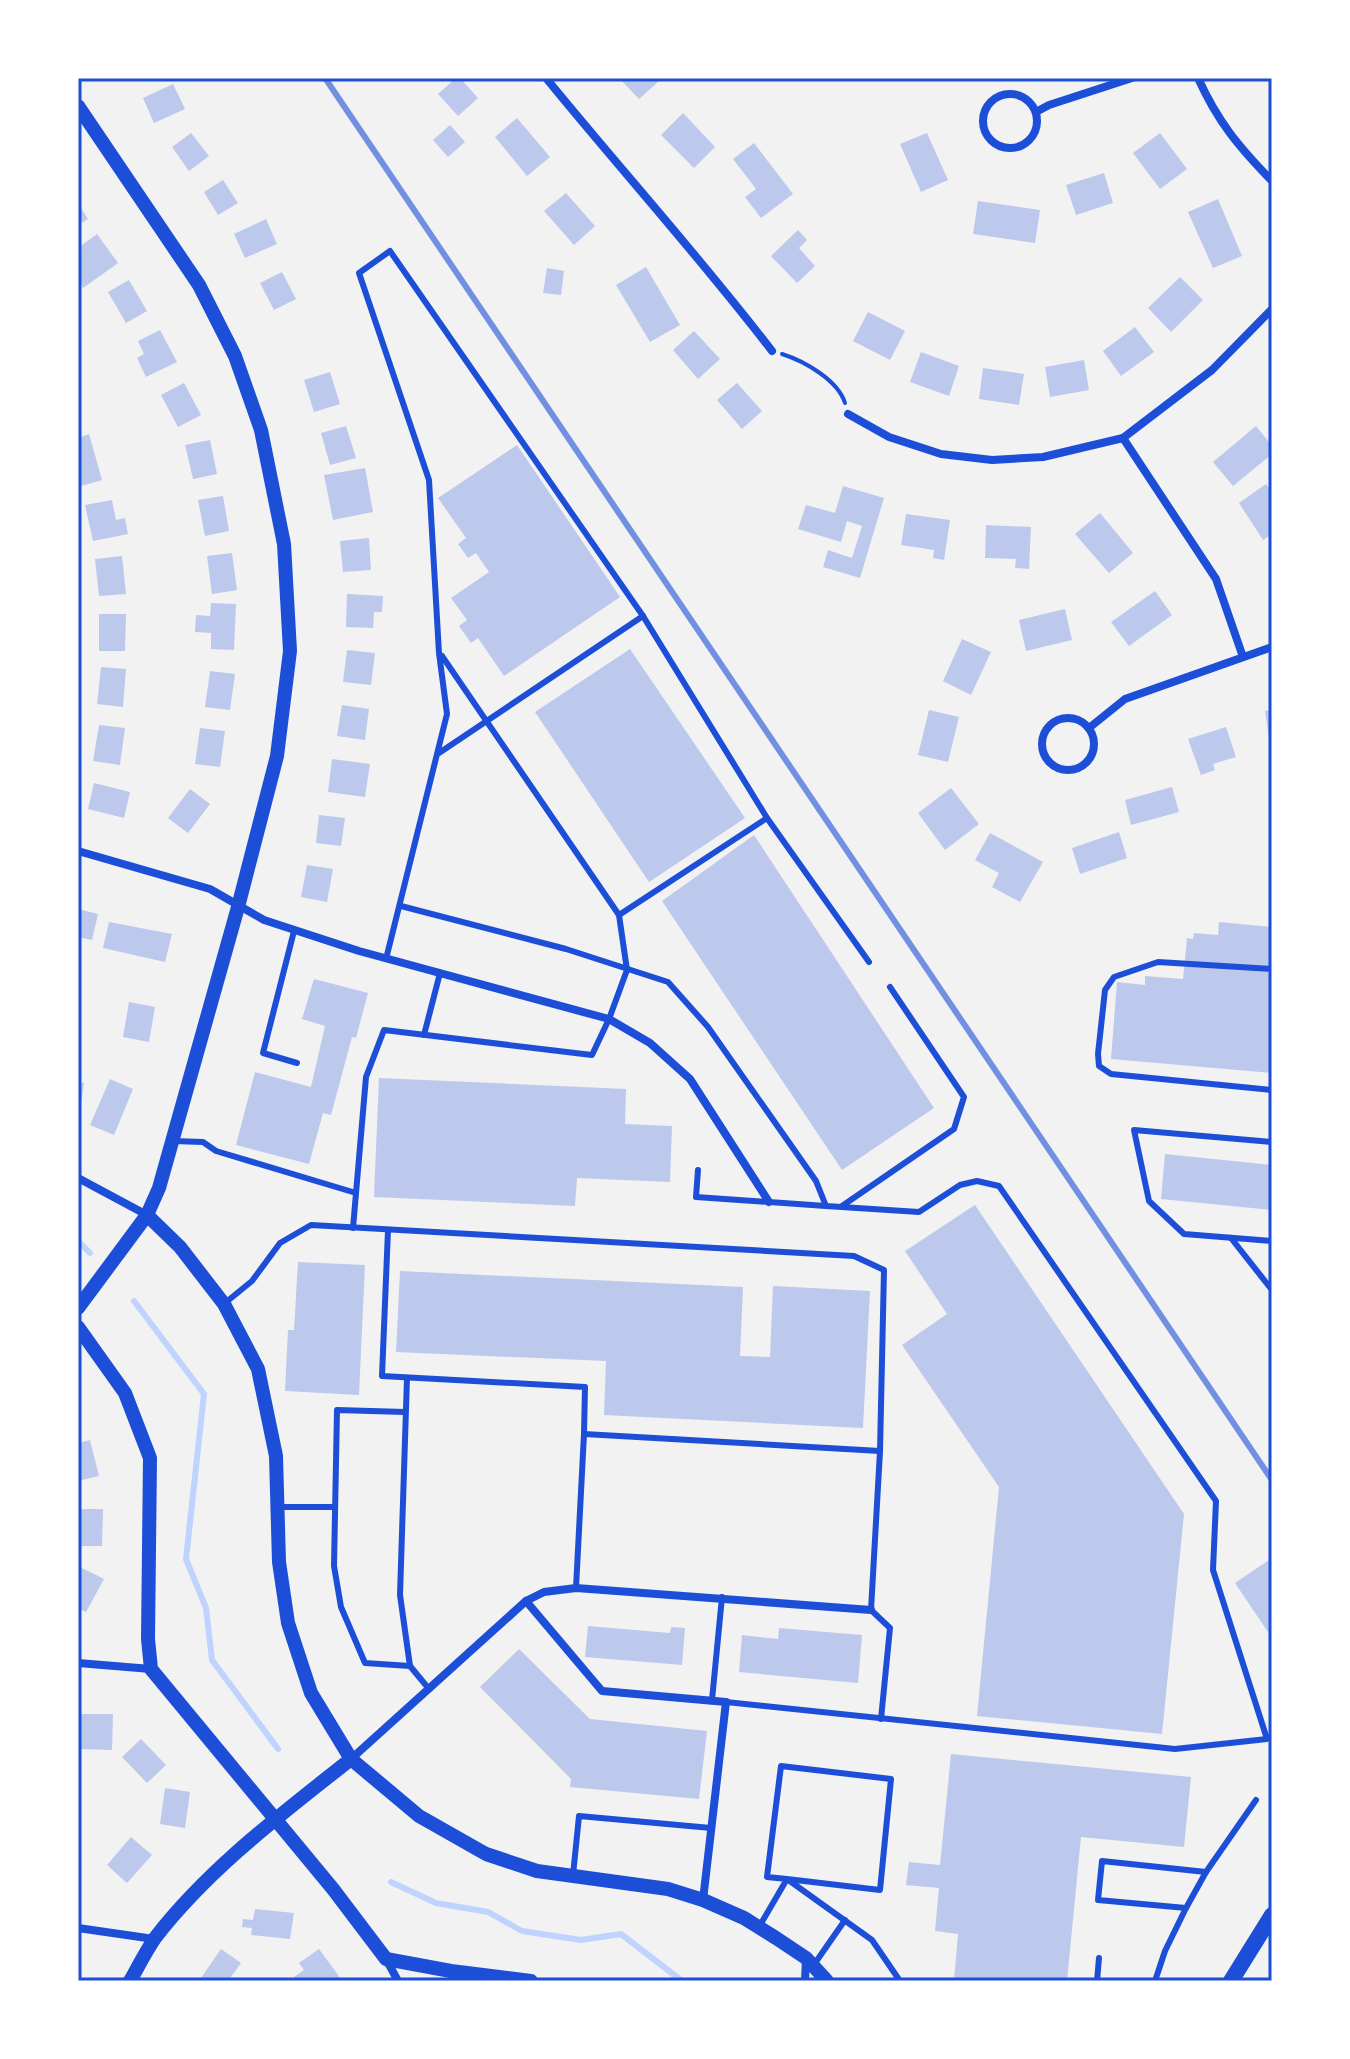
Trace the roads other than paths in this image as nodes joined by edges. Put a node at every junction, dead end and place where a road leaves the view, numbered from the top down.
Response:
1 (546, 78) edge
2 (1132, 78) edge
3 (1198, 78) edge
4 (78, 106) edge
5 (1036, 112) junction
6 (1272, 181) edge
7 (1272, 309) edge
8 (772, 351) road end
9 (848, 414) road end
10 (1123, 438) junction
11 (643, 616) junction
12 (1272, 647) edge
13 (439, 653) junction
14 (1243, 657) junction
15 (486, 721) junction
16 (1089, 728) junction
17 (439, 753) junction
18 (767, 818) junction
19 (78, 851) edge
20 (401, 906) junction
21 (238, 907) junction
22 (619, 915) junction
23 (294, 931) junction
24 (386, 959) junction
25 (869, 962) dead end
26 (1272, 969) edge
27 (627, 970) junction
28 (440, 973) junction
29 (890, 987) dead end
30 (609, 1019) junction
31 (424, 1035) junction
32 (297, 1063) dead end
33 (1272, 1090) edge
34 (172, 1140) junction
35 (1272, 1142) edge
36 (698, 1170) dead end
37 (78, 1178) edge
38 (356, 1193) junction
39 (769, 1202) junction
40 (826, 1206) junction
41 (842, 1206) junction
42 (147, 1215) junction
43 (353, 1228) junction
44 (388, 1230) junction
45 (1231, 1238) junction
46 (1272, 1241) edge
47 (1272, 1290) edge
48 (224, 1304) junction
49 (78, 1308) edge
50 (78, 1327) edge
51 (407, 1378) junction
52 (405, 1412) junction
53 (584, 1434) junction
54 (880, 1451) junction
55 (278, 1507) junction
56 (335, 1507) junction
57 (576, 1588) junction
58 (722, 1597) junction
59 (526, 1601) junction
60 (871, 1610) junction
61 (78, 1663) edge
62 (410, 1666) junction
63 (151, 1669) junction
64 (429, 1689) junction
65 (712, 1700) junction
66 (726, 1702) junction
67 (881, 1719) junction
68 (351, 1759) junction
69 (1256, 1800) dead end
70 (275, 1820) junction
71 (711, 1828) junction
72 (1206, 1872) junction
73 (573, 1876) junction
74 (787, 1879) junction
75 (703, 1900) junction
76 (1186, 1908) junction
77 (1272, 1915) edge
78 (845, 1920) junction
79 (759, 1927) junction
80 (78, 1928) edge
81 (154, 1939) junction
82 (1099, 1958) dead end
83 (386, 1959) junction
84 (810, 1962) junction
85 (130, 1981) edge
86 (398, 1981) edge
87 (531, 1981) edge
88 (805, 1981) edge
89 (827, 1981) edge
90 (900, 1981) edge
91 (1097, 1981) edge
92 (1155, 1981) edge
93 (1231, 1981) edge

1 - 8 street
2 - 5 street
3 - 6 street
4 - 21 street
5 - 5 street
7 - 10 street
9 - 10 street
10 - 14 street
11 - 13 lane
11 - 15 lane
11 - 18 lane
12 - 14 street
13 - 15 lane
13 - 17 lane
14 - 16 street
15 - 17 lane
15 - 22 lane
16 - 16 street
17 - 20 lane
18 - 22 lane
18 - 25 lane
19 - 21 street
20 - 24 lane
20 - 27 lane
21 - 23 street
21 - 34 street
22 - 27 lane
23 - 24 street
23 - 32 lane
24 - 28 street
26 - 33 lane
27 - 30 lane
27 - 40 lane
28 - 30 street
28 - 31 lane
29 - 41 lane
30 - 31 lane
30 - 39 street
31 - 38 lane
34 - 38 lane
34 - 42 street
35 - 45 lane
36 - 39 lane
37 - 42 street
38 - 43 lane
39 - 40 lane
40 - 41 lane
41 - 67 lane
42 - 48 street
42 - 49 street
43 - 44 lane
43 - 48 lane
44 - 51 lane
44 - 54 lane
45 - 46 lane
45 - 47 lane
48 - 55 street
50 - 63 street
51 - 52 lane
51 - 53 lane
52 - 56 lane
52 - 62 lane
53 - 54 lane
53 - 57 lane
54 - 60 lane
55 - 56 lane
55 - 68 street
56 - 62 lane
57 - 58 street
57 - 59 street
58 - 60 street
58 - 65 lane
59 - 64 street
59 - 65 street
60 - 67 lane
61 - 63 street
62 - 64 lane
63 - 70 street
64 - 68 street
65 - 66 street
66 - 67 lane
66 - 71 street
68 - 70 street
68 - 73 street
69 - 72 lane
70 - 81 street
70 - 83 street
71 - 73 lane
71 - 75 street
72 - 76 lane
72 - 76 lane
73 - 75 street
74 - 74 lane
74 - 78 lane
74 - 79 lane
75 - 79 street
76 - 92 lane
77 - 93 main road
78 - 84 lane
78 - 90 lane
79 - 84 street
80 - 81 street
81 - 85 street
82 - 91 lane
83 - 86 street
83 - 87 street
84 - 88 street
84 - 89 street

